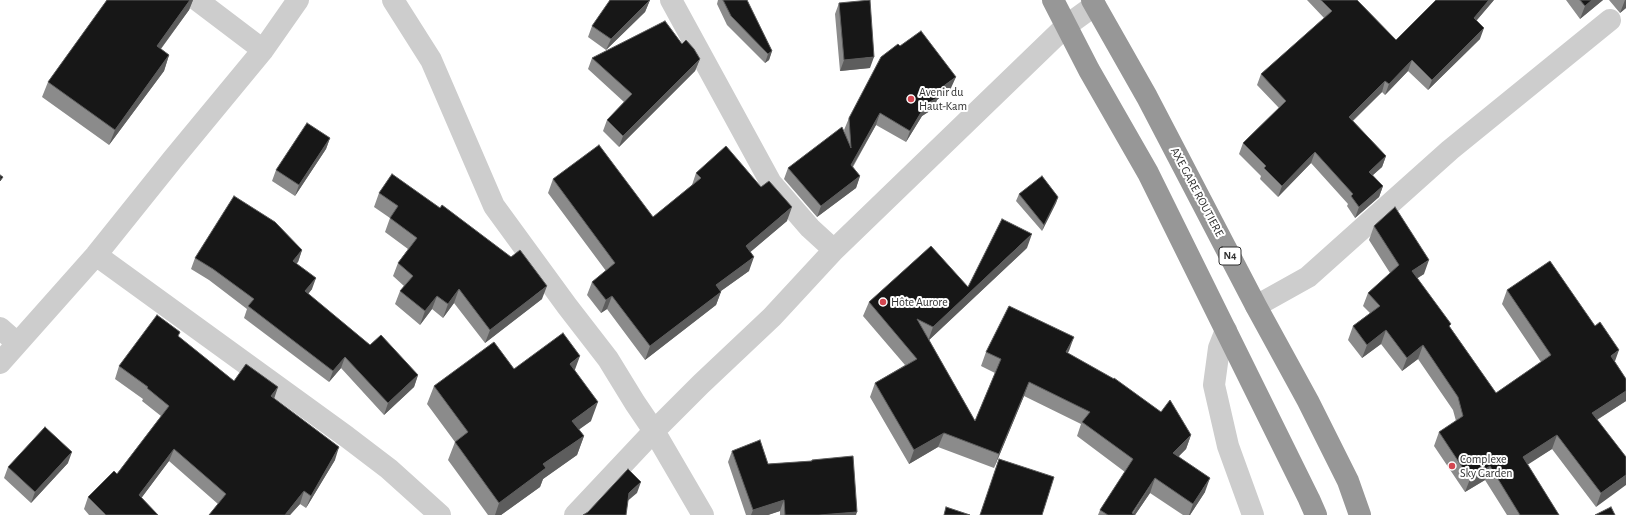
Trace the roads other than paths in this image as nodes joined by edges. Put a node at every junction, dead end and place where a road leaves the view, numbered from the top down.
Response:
1 (197, 0) edge
2 (298, 0) edge
3 (393, 0) edge
4 (671, 0) edge
5 (1053, 0) edge
6 (1093, 2) edge
7 (1610, 20) dead end
8 (1066, 26) junction
9 (263, 50) junction
10 (834, 250) junction
11 (96, 255) junction
12 (1256, 306) junction
13 (0, 328) edge
14 (1226, 330) junction
15 (18, 343) junction
16 (0, 363) edge
17 (654, 431) junction
18 (440, 515) edge
19 (575, 515) edge
20 (703, 515) edge
21 (1253, 515) edge
22 (1316, 515) edge
23 (1360, 515) edge

1 - 9 street
2 - 9 street
3 - 17 street
4 - 10 street
5 - 8 highway
6 - 8 street
6 - 12 highway, AXE GARE ROUTIERE / N4
7 - 12 street
8 - 10 street
8 - 14 highway
9 - 11 street
10 - 17 street
11 - 15 street
11 - 18 street
12 - 23 highway, AXE GARE ROUTIERE / N4
13 - 15 street
14 - 21 street
14 - 22 highway
15 - 16 street
17 - 19 street
17 - 20 street

